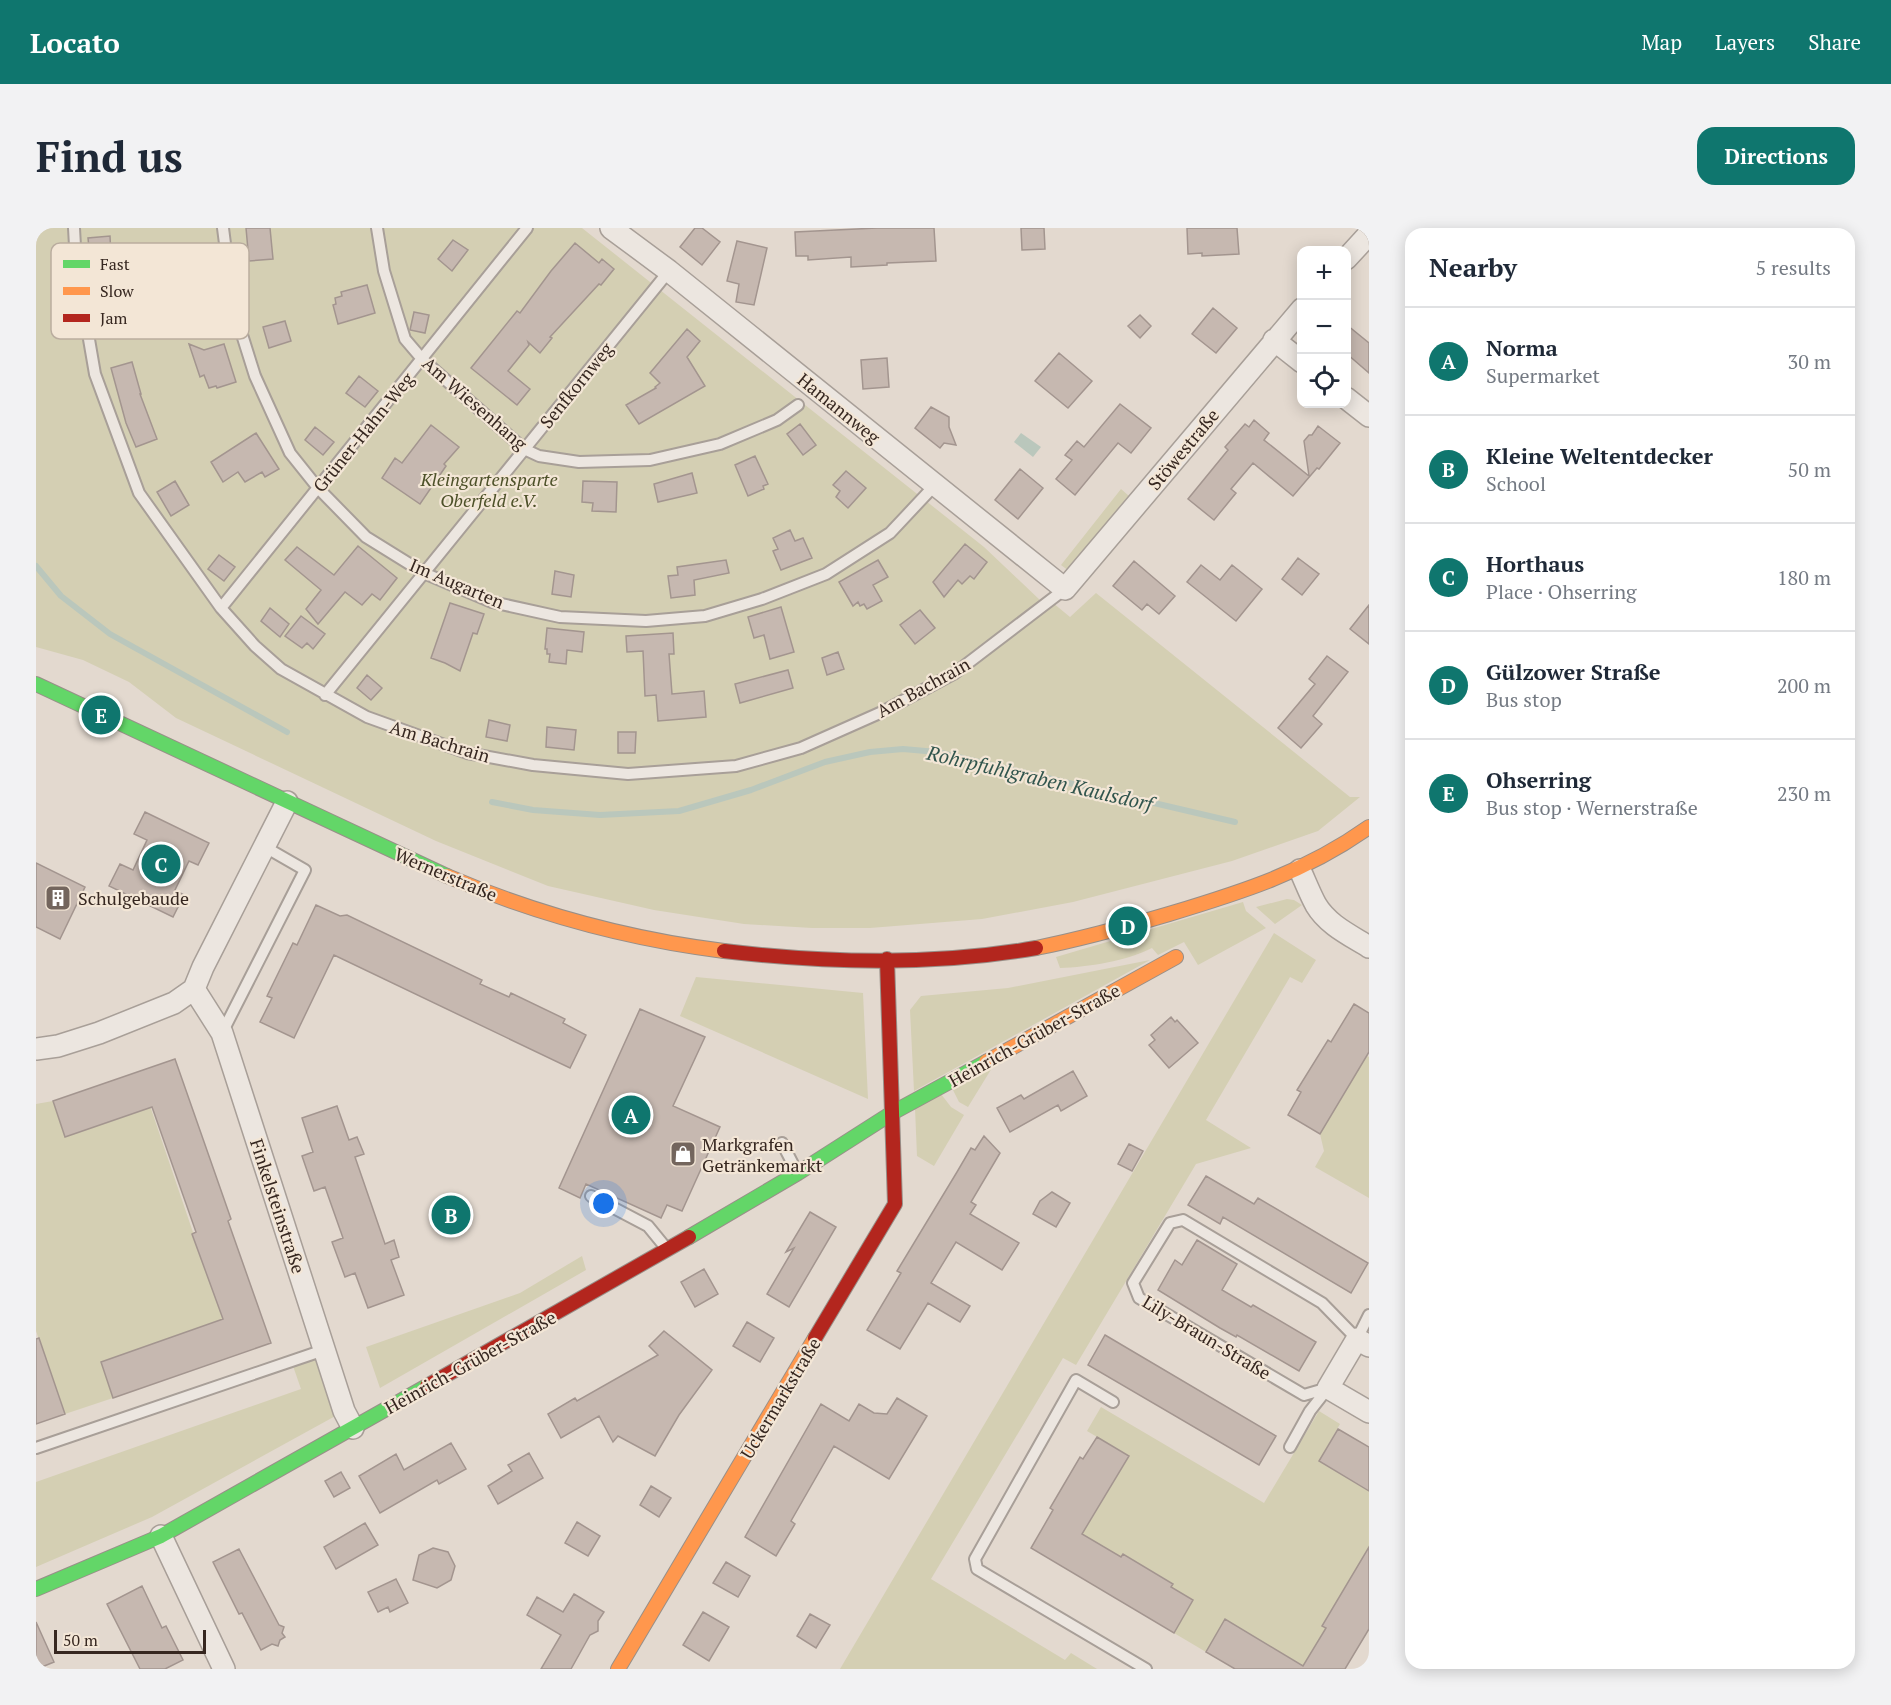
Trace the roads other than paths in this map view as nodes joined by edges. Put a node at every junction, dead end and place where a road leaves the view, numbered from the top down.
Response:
1 (74, 228) edge
2 (223, 228) edge
3 (377, 228) edge
4 (526, 228) edge
5 (611, 228) edge
6 (1369, 234) edge
7 (75, 243) edge
8 (225, 243) edge
9 (1351, 254) edge
10 (669, 271) junction
11 (1297, 315) edge
12 (89, 339) edge
13 (243, 339) edge
14 (1274, 340) junction
15 (1297, 358) edge
16 (422, 359) junction
17 (1351, 401) edge
18 (798, 405) dead end
19 (1369, 416) edge
20 (525, 449) junction
21 (935, 485) junction
22 (318, 488) junction
23 (424, 573) junction
24 (1065, 589) junction
25 (221, 608) junction
26 (36, 684) edge
27 (325, 695) junction
28 (287, 802) junction
29 (1369, 827) edge
30 (265, 848) junction
31 (1300, 870) junction
32 (1369, 946) edge
33 (1176, 957) dead end
34 (887, 959) junction
35 (194, 989) junction
36 (222, 1033) junction
37 (36, 1049) edge
38 (892, 1113) junction
39 (782, 1143) dead end
40 (798, 1173) junction
41 (591, 1196) dead end
42 (667, 1250) junction
43 (1369, 1315) edge
44 (1363, 1343) edge
45 (324, 1350) junction
46 (1328, 1388) junction
47 (1113, 1402) dead end
48 (1369, 1412) edge
49 (353, 1428) junction
50 (1290, 1447) dead end
51 (36, 1448) edge
52 (161, 1536) junction
53 (36, 1589) edge
54 (224, 1669) edge
55 (618, 1669) edge
56 (1146, 1669) edge

1 - 7 lane, Am Bachrain
2 - 8 lane, Im Augarten
3 - 16 lane, Am Wiesenhang
4 - 16 lane, Grüner-Hahn-Weg
5 - 10 street, Hamannweg
6 - 9 street
10 - 20 lane, Senfkornweg
10 - 21 street, Hamannweg
11 - 14 street, Stöwestraße
12 - 25 lane, Am Bachrain
13 - 22 lane, Im Augarten
14 - 15 street
14 - 24 street, Stöwestraße
16 - 20 lane, Am Wiesenhang
16 - 22 lane, Grüner-Hahn-Weg
17 - 19 street
18 - 20 lane, Am Wiesenhang
20 - 23 lane, Senfkornweg
21 - 23 lane, Im Augarten
21 - 24 street, Hamannweg
22 - 23 lane, Im Augarten
22 - 25 lane, Grüner-Hahn-Weg
23 - 27 lane, Senfkornweg
24 - 27 lane, Am Bachrain
25 - 27 lane, Am Bachrain
26 - 28 street, Wernerstraße
28 - 30 street
28 - 34 street, Wernerstraße
29 - 31 street
30 - 35 street
30 - 36 lane
31 - 32 street
31 - 34 street
33 - 38 street, Heinrich-Grüber-Straße
34 - 38 street
35 - 36 street, Finkelsteinstraße
35 - 37 street
36 - 45 street, Finkelsteinstraße
38 - 40 street, Heinrich-Grüber-Straße
38 - 55 street, Uckermarkstraße
39 - 40 lane
40 - 42 street, Heinrich-Grüber-Straße
41 - 42 lane
42 - 49 street, Heinrich-Grüber-Straße
43 - 44 lane
44 - 46 street
44 - 46 lane, Lily-Braun-Straße
45 - 49 street, Finkelsteinstraße
45 - 51 lane
46 - 48 street
46 - 50 lane
47 - 56 lane
49 - 52 street, Heinrich-Grüber-Straße
52 - 53 street, Heinrich-Grüber-Straße
52 - 54 street

